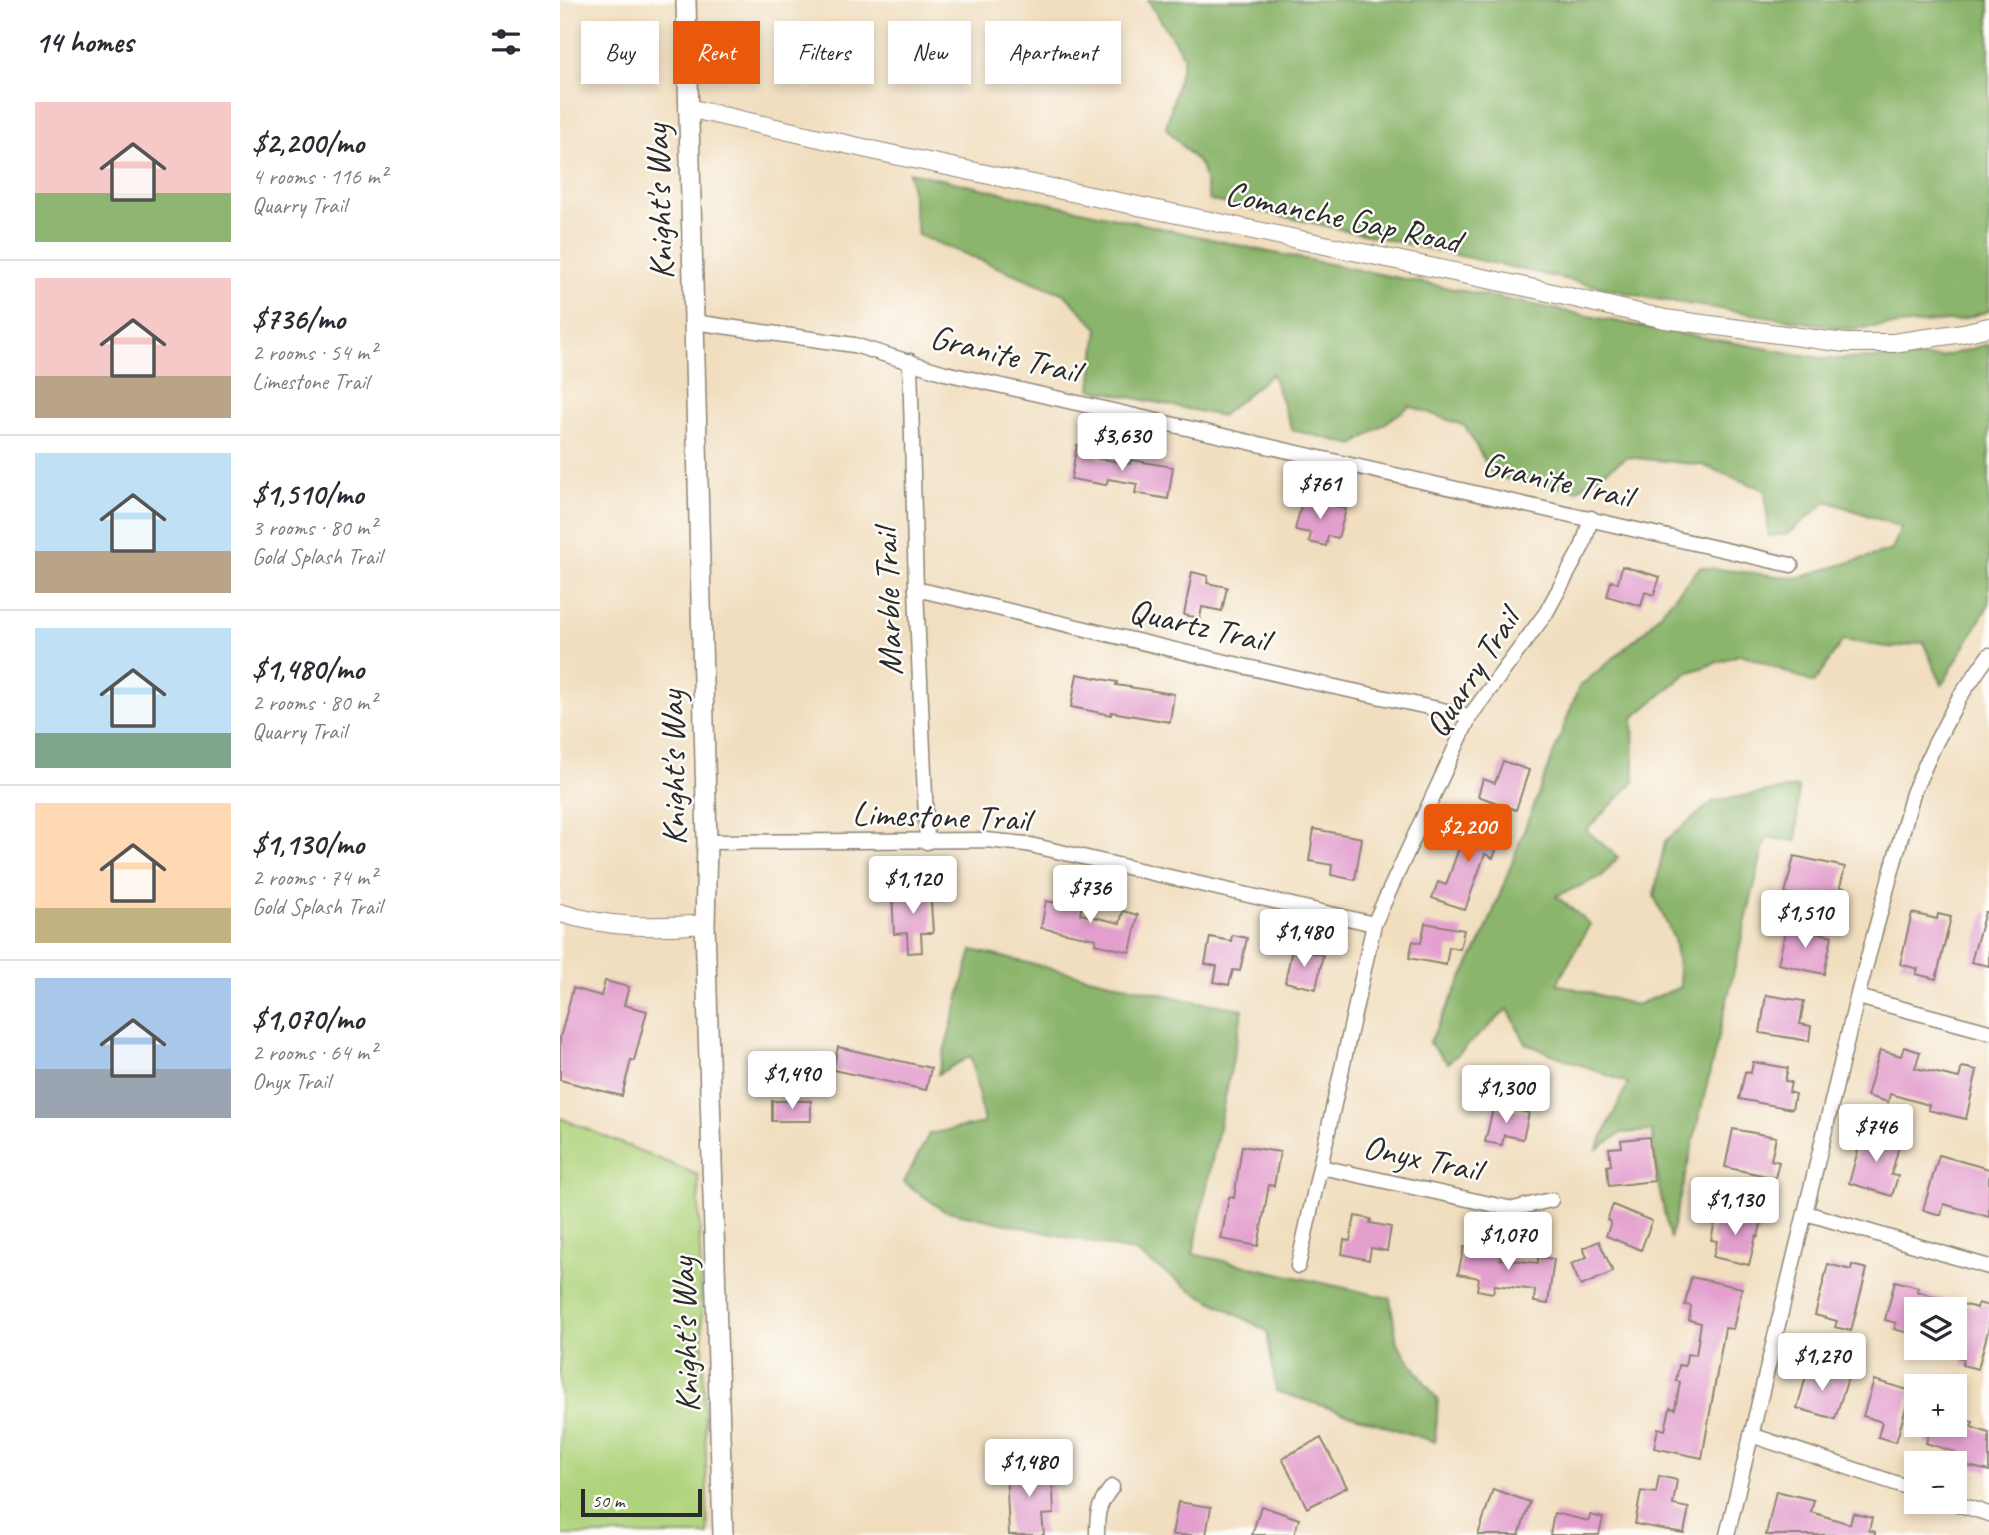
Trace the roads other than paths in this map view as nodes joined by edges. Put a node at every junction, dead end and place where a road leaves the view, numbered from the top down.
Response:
1 (686, 0) edge
2 (688, 107) junction
3 (694, 322) junction
4 (1989, 327) edge
5 (910, 361) junction
6 (1591, 518) junction
7 (1791, 565) dead end
8 (916, 589) junction
9 (1989, 655) edge
10 (1470, 716) junction
11 (707, 842) junction
12 (927, 842) junction
13 (560, 913) edge
14 (1374, 924) junction
15 (705, 925) junction
16 (1858, 997) junction
17 (1989, 1032) edge
18 (1321, 1167) junction
19 (1550, 1200) dead end
20 (1805, 1213) junction
21 (1297, 1266) dead end
22 (1989, 1267) edge
23 (1751, 1435) junction
24 (1112, 1486) dead end
25 (1904, 1486) edge
26 (1967, 1507) edge
27 (1989, 1514) edge
28 (723, 1535) edge
29 (1097, 1535) edge
30 (1727, 1535) edge

1 - 2 main road, Knight's Way
2 - 3 main road, Knight's Way
2 - 4 street, Comanche Gap Road
3 - 5 street, Granite Trail
3 - 11 main road, Knight's Way
5 - 6 street, Granite Trail
5 - 8 street, Marble Trail
6 - 7 street, Granite Trail
6 - 10 street, Quarry Trail
8 - 10 street, Quartz Trail
8 - 12 street, Marble Trail
9 - 16 street
10 - 14 street, Quarry Trail
11 - 12 street, Limestone Trail
11 - 15 main road, Knight's Way
12 - 14 street, Limestone Trail
13 - 15 street
14 - 18 street, Quarry Trail
15 - 28 main road, Knight's Way
16 - 17 street
16 - 20 street
18 - 19 street, Onyx Trail
18 - 21 street, Quarry Trail
20 - 22 street
20 - 23 street
23 - 25 street
23 - 30 street
24 - 29 street
26 - 27 street

